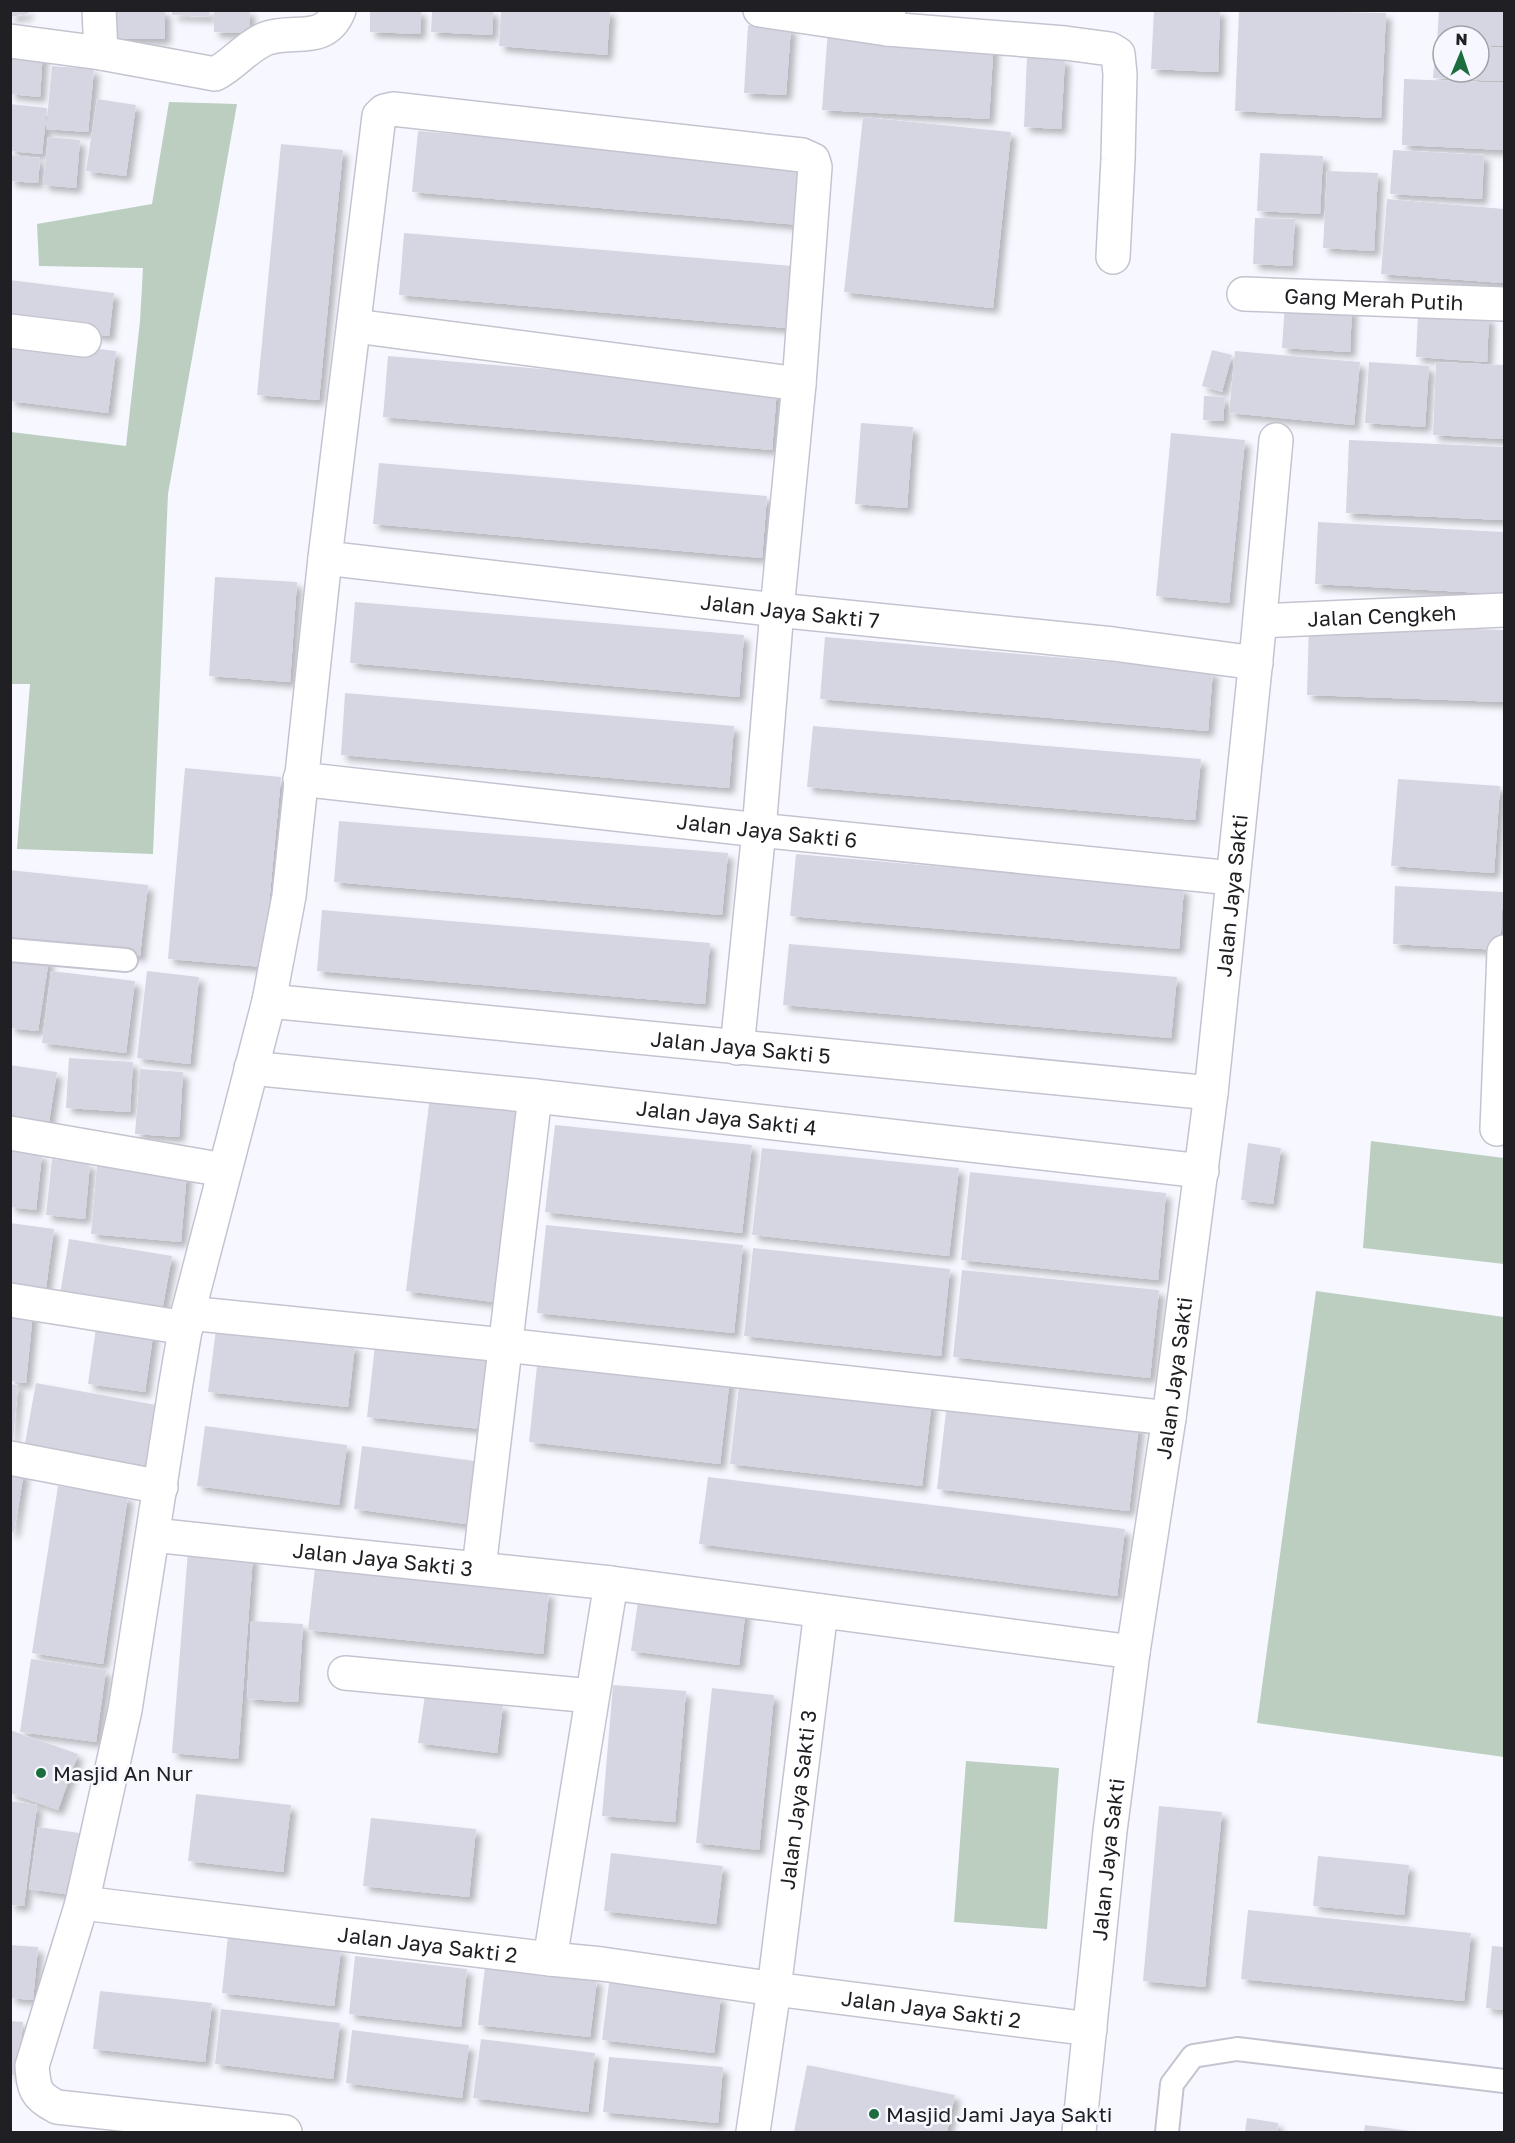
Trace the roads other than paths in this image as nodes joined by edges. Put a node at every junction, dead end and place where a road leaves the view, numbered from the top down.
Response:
1 (99, 10) edge
2 (339, 10) edge
3 (760, 10) edge
4 (888, 20) edge
5 (10, 41) edge
6 (101, 53) junction
7 (1113, 257) dead end
8 (1244, 294) dead end
9 (1504, 304) edge
10 (355, 326) junction
11 (10, 331) edge
12 (84, 340) dead end
13 (799, 384) junction
14 (1276, 440) dead end
15 (325, 558) junction
16 (777, 610) junction
17 (1504, 610) edge
18 (1260, 621) junction
19 (1256, 663) junction
20 (300, 779) junction
21 (759, 830) junction
22 (1232, 878) junction
23 (10, 950) edge
24 (1504, 952) edge
25 (126, 960) dead end
26 (269, 1001) junction
27 (737, 1048) junction
28 (251, 1068) junction
29 (1211, 1093) junction
30 (535, 1096) junction
31 (1497, 1129) dead end
32 (10, 1133) edge
33 (224, 1170) junction
34 (1202, 1171) junction
35 (10, 1300) edge
36 (187, 1321) junction
37 (504, 1345) junction
38 (1169, 1418) junction
39 (10, 1458) edge
40 (160, 1487) junction
41 (153, 1535) junction
42 (479, 1568) junction
43 (611, 1582) junction
44 (821, 1611) junction
45 (1133, 1652) junction
46 (345, 1673) dead end
47 (592, 1696) junction
48 (82, 1903) junction
49 (550, 1959) junction
50 (774, 1989) junction
51 (1090, 2029) junction
52 (1504, 2081) edge
53 (285, 2133) edge
54 (753, 2133) edge
55 (1079, 2133) edge
56 (1167, 2133) edge

1 - 6 street
2 - 6 street
3 - 4 street
4 - 7 street
5 - 6 street
8 - 9 street, Gang Merah Putih
10 - 13 street
10 - 13 street
10 - 15 street
11 - 12 street
13 - 16 street
14 - 18 street, Jalan Jaya Sakti
15 - 16 street, Jalan Jaya Sakti 7
15 - 20 street
16 - 19 street, Jalan Jaya Sakti 7
16 - 21 street
17 - 18 street, Jalan Cengkeh
18 - 19 street, Jalan Jaya Sakti
19 - 22 street, Jalan Jaya Sakti
20 - 21 street, Jalan Jaya Sakti 6
20 - 26 street
21 - 22 street, Jalan Jaya Sakti 6
21 - 27 street
22 - 29 street, Jalan Jaya Sakti
23 - 25 lane
24 - 31 street
26 - 27 street, Jalan Jaya Sakti 5
26 - 28 street
27 - 29 street, Jalan Jaya Sakti 5
28 - 30 street, Jalan Jaya Sakti 4
28 - 33 street
29 - 34 street, Jalan Jaya Sakti
30 - 34 street, Jalan Jaya Sakti 4
30 - 37 street
32 - 33 street
33 - 36 street
34 - 38 street, Jalan Jaya Sakti
35 - 36 street
36 - 37 street
36 - 40 street
37 - 38 street
37 - 42 street
38 - 45 street, Jalan Jaya Sakti
39 - 40 street
40 - 41 street
41 - 42 street, Jalan Jaya Sakti 3
41 - 48 street
42 - 43 street, Jalan Jaya Sakti 3
43 - 44 street, Jalan Jaya Sakti 3
43 - 47 street
44 - 45 street, Jalan Jaya Sakti 3
44 - 50 street, Jalan Jaya Sakti 3
45 - 51 street, Jalan Jaya Sakti
46 - 47 street
47 - 49 street
48 - 49 street, Jalan Jaya Sakti 2
48 - 53 street
49 - 50 street, Jalan Jaya Sakti 2
50 - 51 street, Jalan Jaya Sakti 2
50 - 54 street
51 - 55 street, Jalan Jaya Sakti
52 - 56 lane

